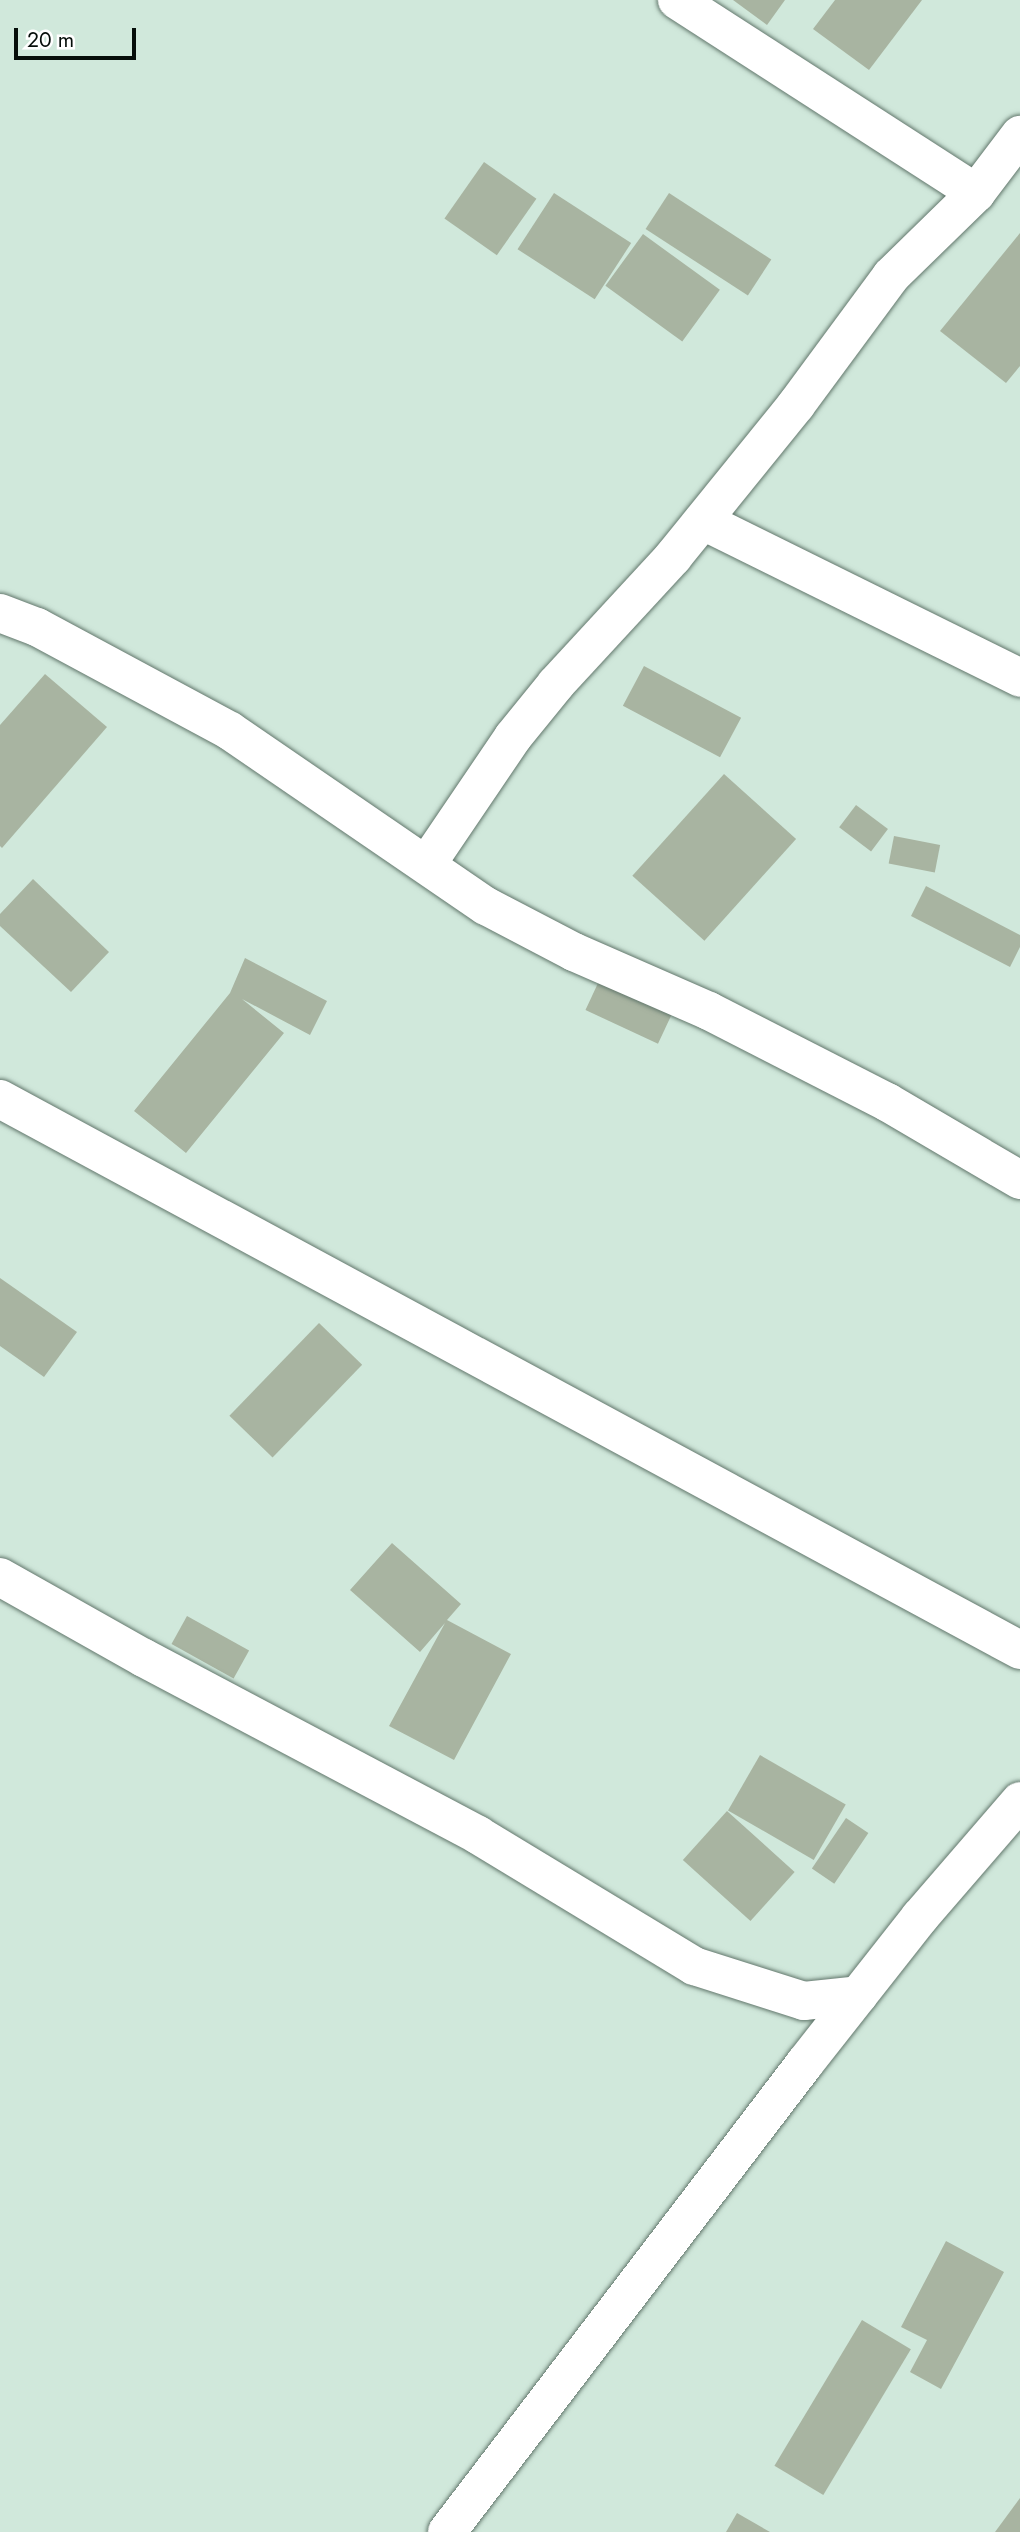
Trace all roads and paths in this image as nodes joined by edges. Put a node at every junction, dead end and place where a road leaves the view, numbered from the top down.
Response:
1 (677, 0) edge
2 (1020, 135) edge
3 (997, 181) edge
4 (703, 521) junction
5 (0, 613) edge
6 (1020, 678) edge
7 (427, 864) junction
8 (0, 1099) edge
9 (1020, 1180) edge
10 (0, 1577) edge
11 (1020, 1650) edge
12 (1020, 1801) edge
13 (859, 1995) junction
14 (447, 2532) edge

1 - 3 street
2 - 3 street
3 - 4 street
4 - 6 street
4 - 7 street
5 - 7 street
7 - 9 street
8 - 11 street
10 - 13 street
12 - 13 street
13 - 14 street

